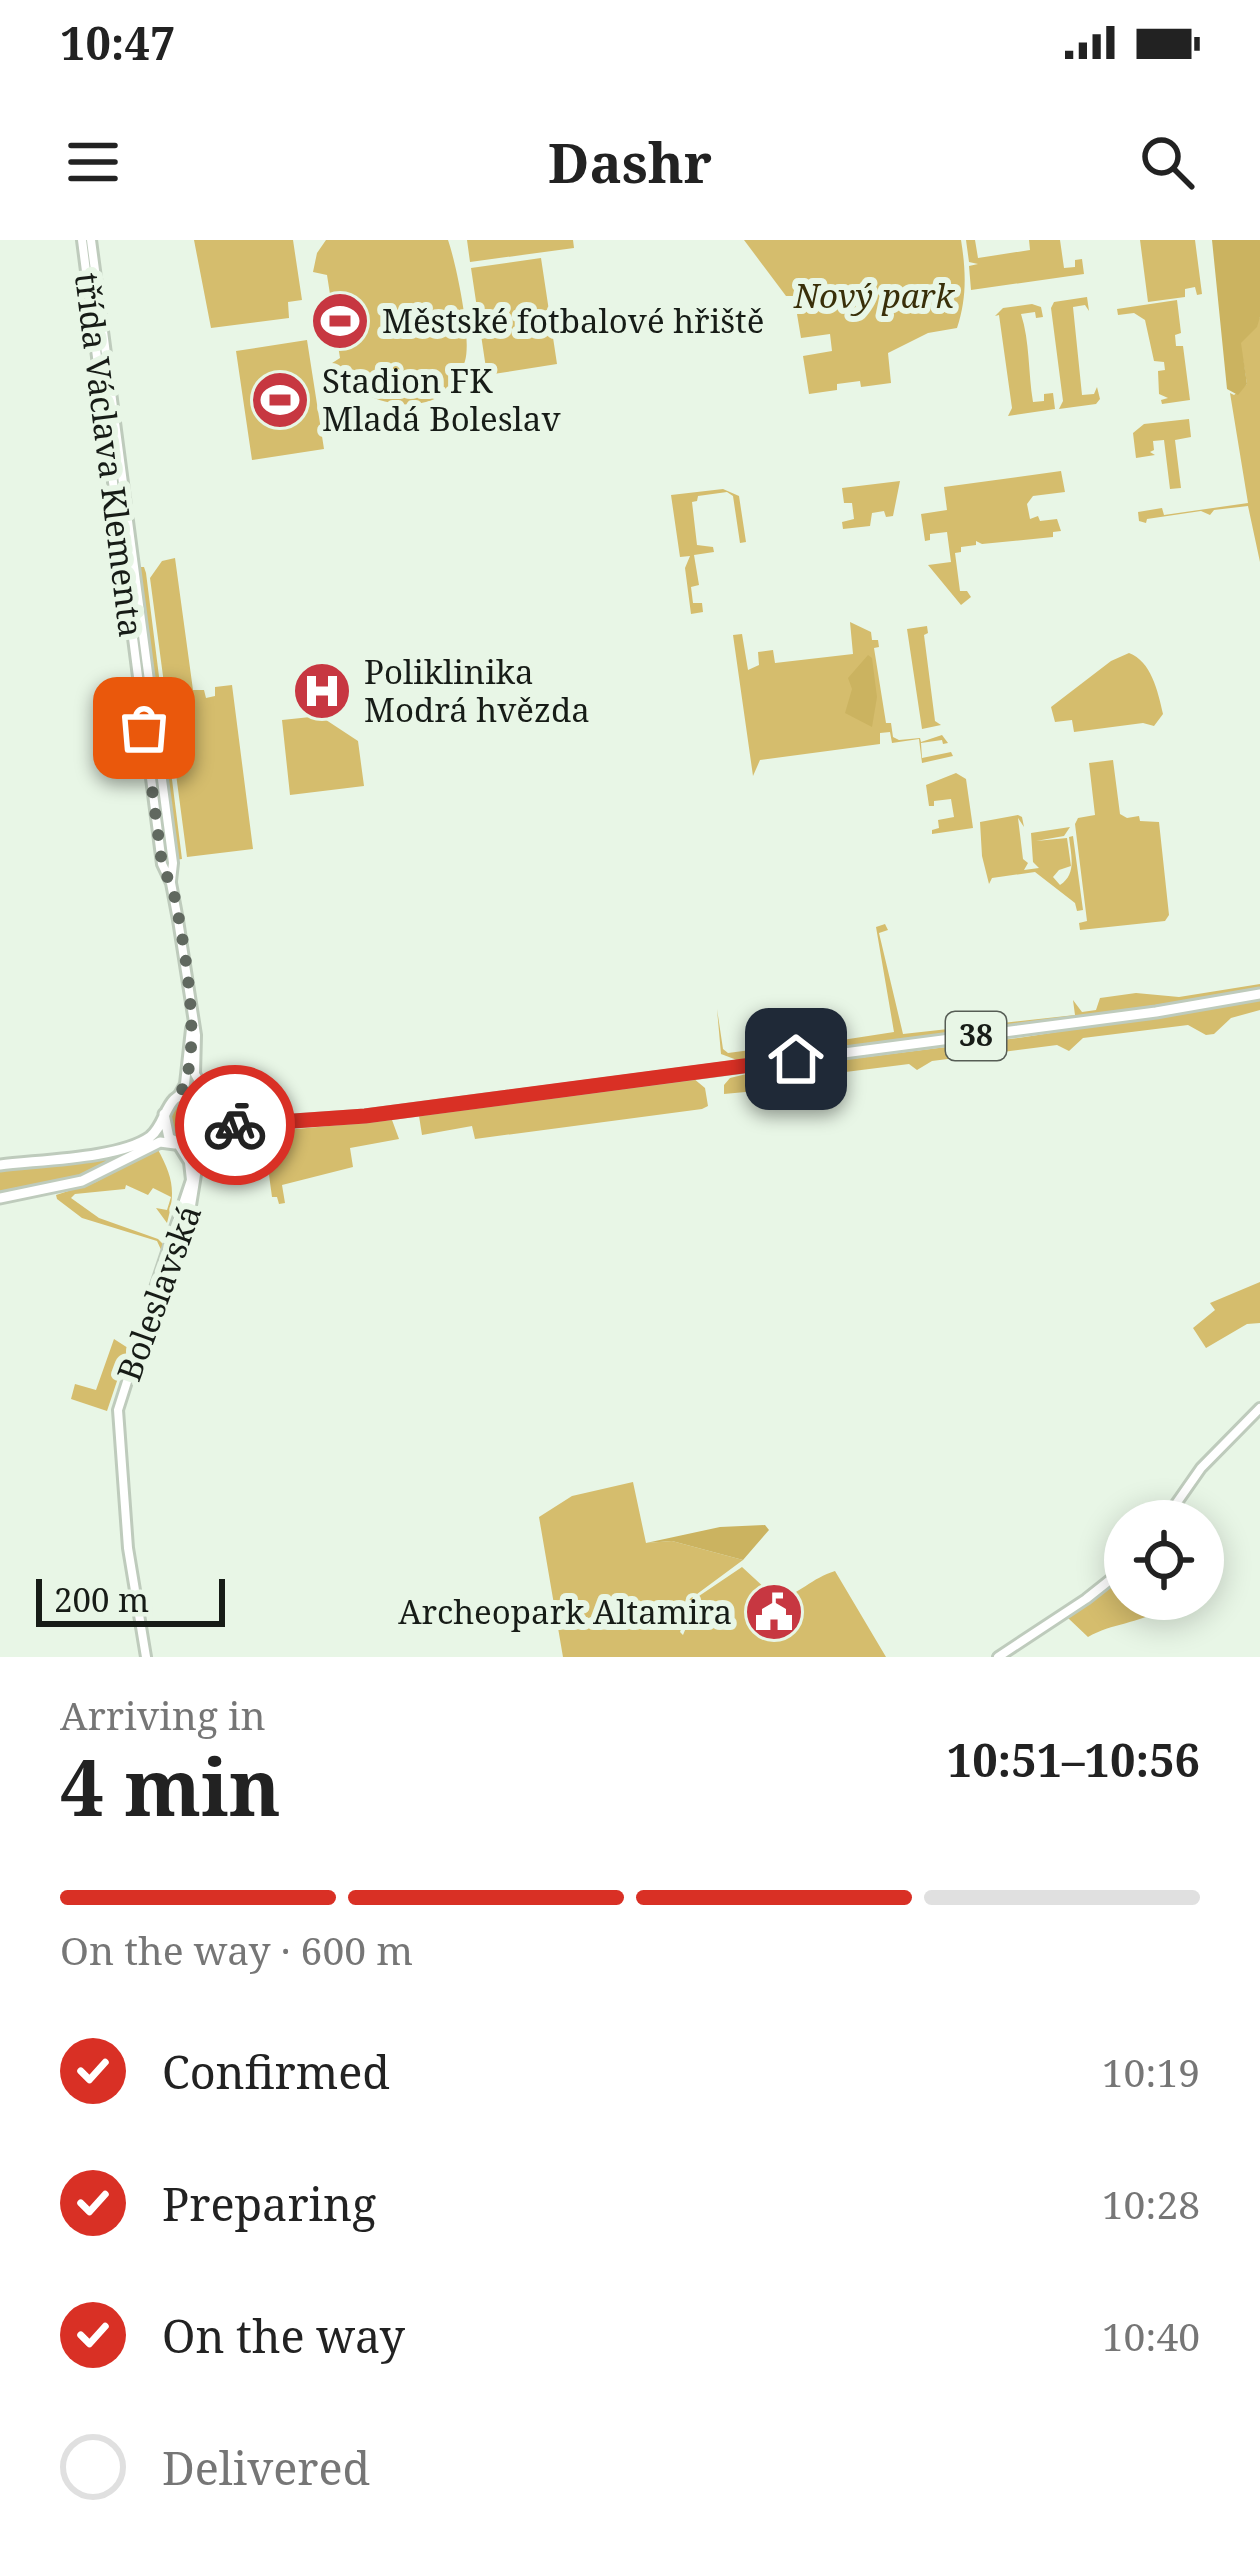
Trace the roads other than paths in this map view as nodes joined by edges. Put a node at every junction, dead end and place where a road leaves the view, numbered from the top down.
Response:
1 (82, 240) edge
2 (91, 240) edge
3 (171, 883) junction
4 (1260, 994) edge
5 (192, 1021) junction
6 (178, 1096) junction
7 (208, 1098) junction
8 (217, 1108) junction
9 (164, 1114) junction
10 (252, 1123) junction
11 (211, 1142) junction
12 (177, 1145) junction
13 (0, 1165) edge
14 (0, 1198) edge
15 (146, 1325) junction
16 (1260, 1408) edge
17 (1179, 1500) edge
18 (1104, 1584) edge
19 (146, 1657) edge
20 (998, 1657) edge

1 - 3 street, třída Václava Klementa
2 - 3 street, třída Václava Klementa
3 - 5 street, třída Václava Klementa
4 - 10 main road, 38
5 - 6 street, třída Václava Klementa
5 - 7 street, třída Václava Klementa
6 - 7 main road
6 - 9 main road
7 - 8 main road, 38
8 - 10 main road, 38
8 - 11 main road
9 - 12 main road
9 - 13 main road
10 - 11 main road
11 - 12 main road
11 - 15 street, Boleslavská
12 - 14 main road
12 - 15 street
15 - 19 street, Boleslavská
16 - 17 street
18 - 20 street

